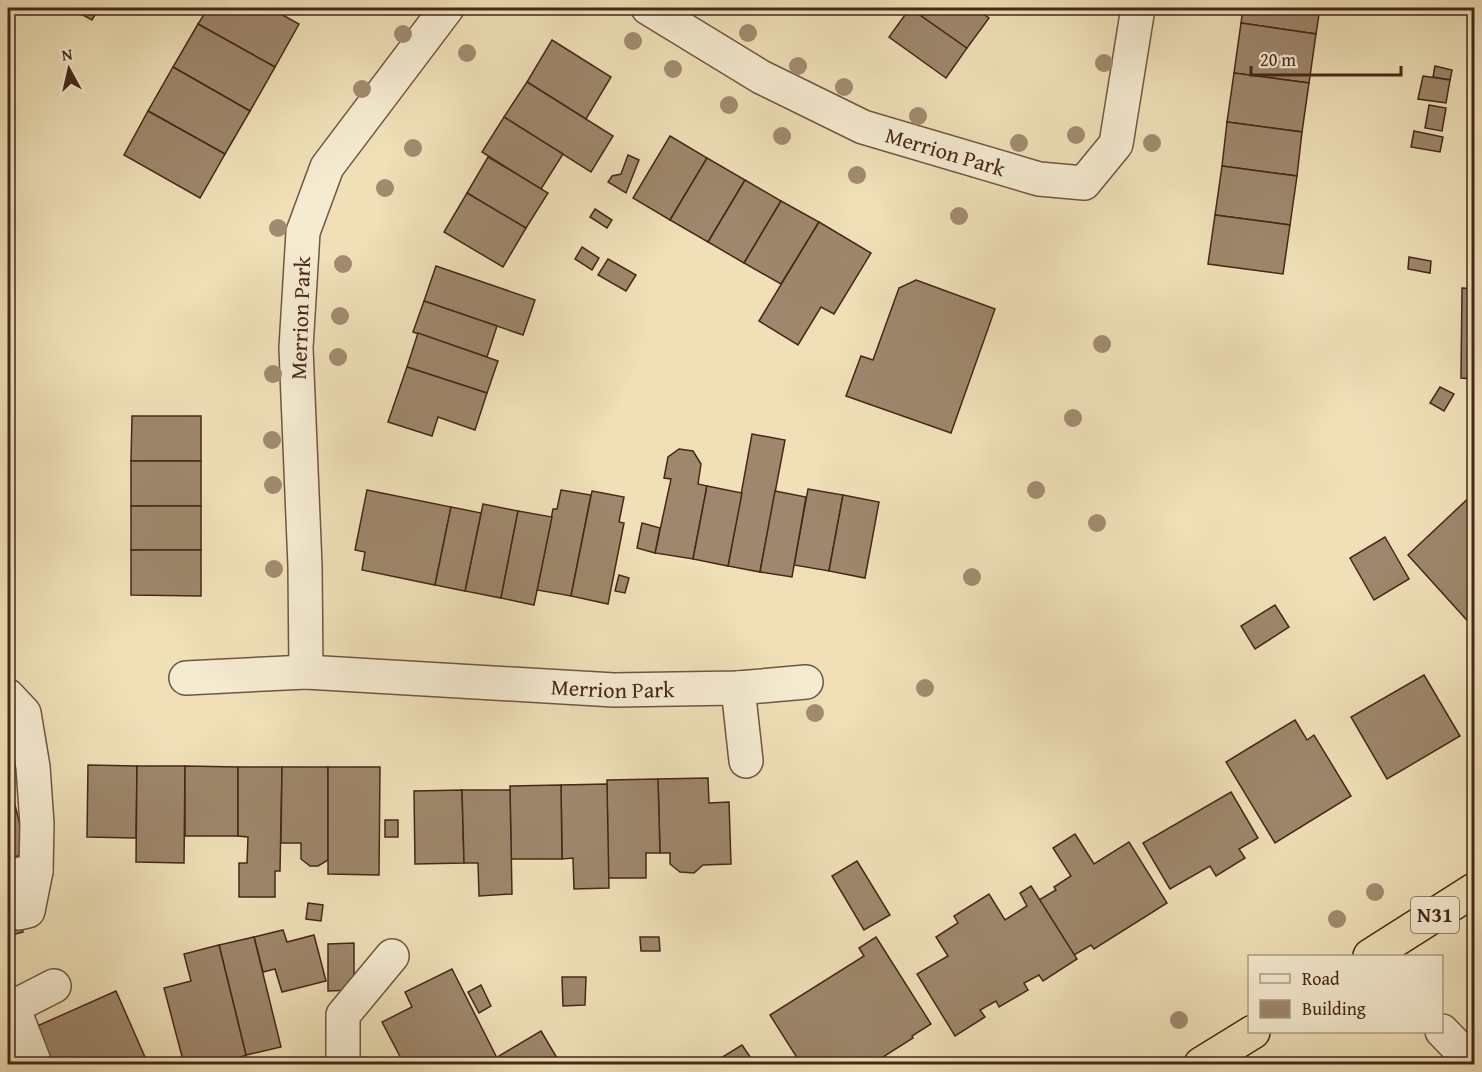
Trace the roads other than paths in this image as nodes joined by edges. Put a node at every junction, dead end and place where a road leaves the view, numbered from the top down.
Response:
1 (447, 8) edge
2 (648, 8) edge
3 (1138, 8) edge
4 (306, 672) junction
5 (186, 678) dead end
6 (806, 682) dead end
7 (738, 688) junction
8 (8, 696) edge
9 (746, 761) dead end
10 (1474, 890) edge
11 (19, 913) dead end
12 (1378, 954) edge
13 (392, 956) dead end
14 (54, 986) dead end
15 (1443, 1032) edge
16 (1251, 1033) edge
17 (1474, 1064) edge
18 (35, 1065) edge
19 (343, 1065) edge
20 (1201, 1065) edge

1 - 4 street, Merrion Park
2 - 3 street, Merrion Park
4 - 5 street, Merrion Park
4 - 7 street, Merrion Park
6 - 7 street, Merrion Park
7 - 9 street
8 - 11 street
10 - 12 highway, N31
13 - 19 street
14 - 18 street
15 - 17 street
16 - 20 highway

